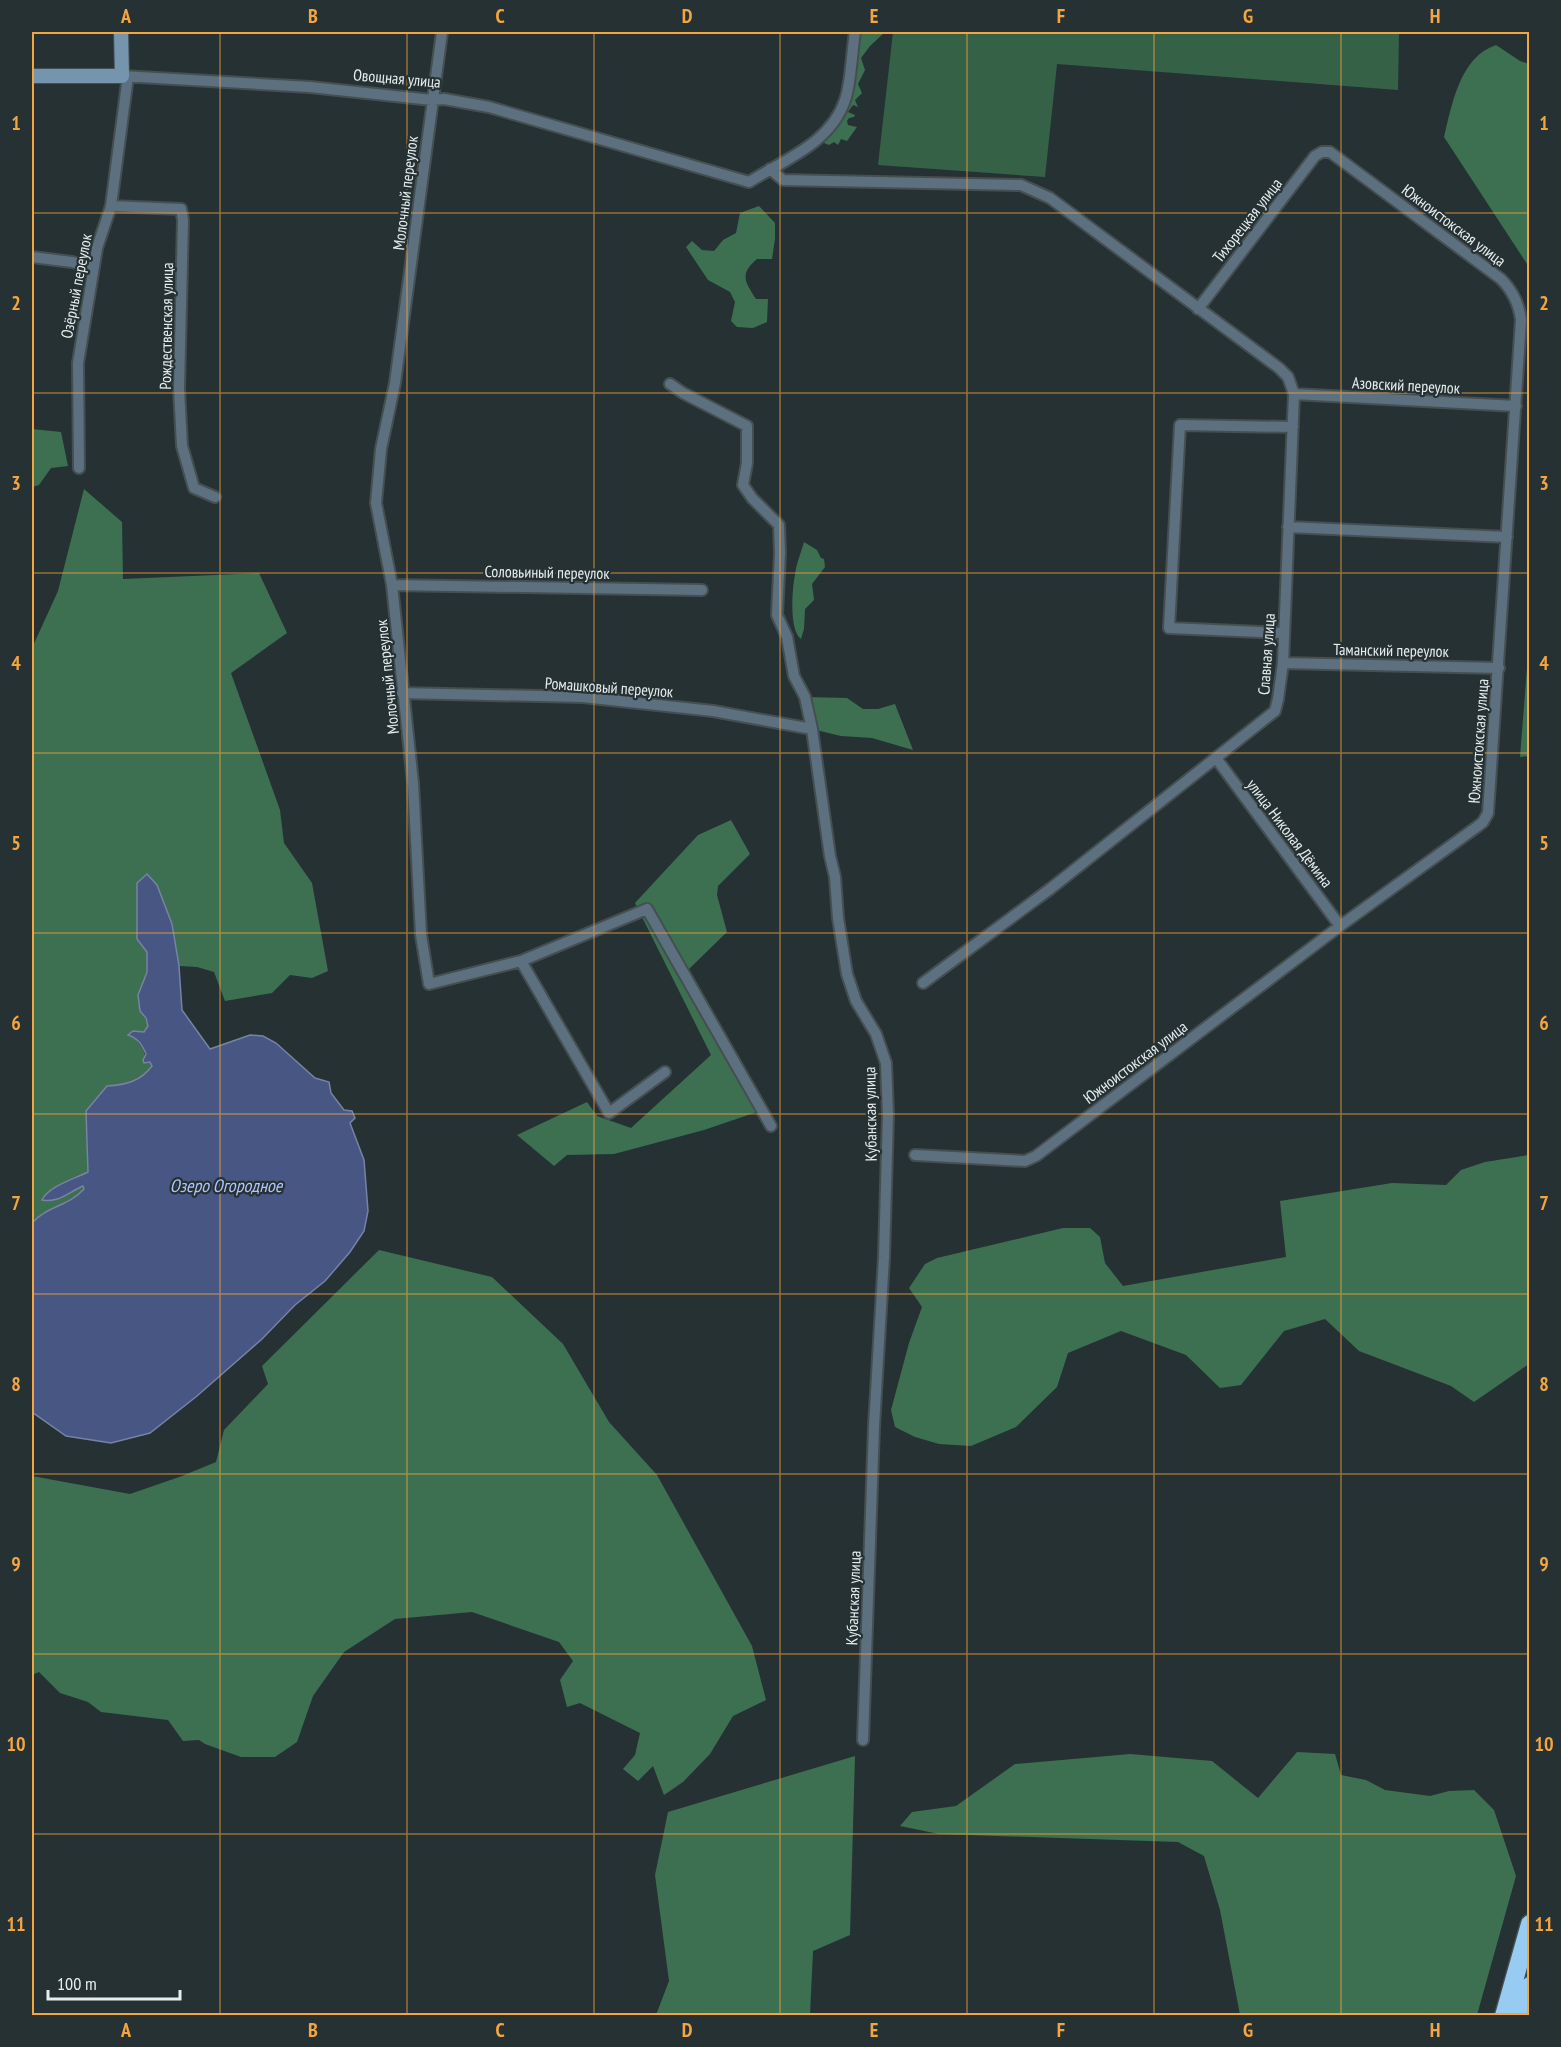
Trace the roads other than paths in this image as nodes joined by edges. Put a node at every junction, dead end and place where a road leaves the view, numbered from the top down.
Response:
1 (121, 32) edge
2 (442, 32) edge
3 (855, 32) edge
4 (32, 76) edge
5 (125, 76) junction
6 (432, 100) junction
7 (1322, 152) joint
8 (770, 170) junction
9 (111, 206) junction
10 (32, 257) edge
11 (94, 267) junction
12 (1198, 309) junction
13 (670, 384) dead end
14 (1294, 394) junction
15 (1516, 406) junction
16 (1293, 427) junction
17 (79, 468) dead end
18 (215, 497) dead end
19 (1288, 527) junction
20 (1508, 537) junction
21 (392, 585) junction
22 (702, 590) dead end
23 (1284, 633) junction
24 (1283, 663) junction
25 (1498, 668) junction
26 (402, 693) junction
27 (812, 729) junction
28 (1216, 758) junction
29 (1341, 926) junction
30 (521, 961) junction
31 (923, 983) dead end
32 (665, 1072) dead end
33 (771, 1126) dead end
34 (915, 1155) dead end
35 (863, 1740) dead end
36 (1530, 1924) edge
37 (1530, 1986) edge
38 (1504, 2016) edge
39 (1521, 2016) edge

1 - 5 street, Озёрный переулок
2 - 6 street, Молочный переулок
3 - 8 street
4 - 5 street, Овощная улица
5 - 6 street, Овощная улица
5 - 9 street, Озёрный переулок
6 - 8 street, Овощная улица
6 - 21 street, Молочный переулок
7 - 12 street, Тихорецкая улица
7 - 15 street, Южноистокская улица
8 - 12 street
9 - 11 street, Озёрный переулок
9 - 18 street, Рождественская улица
10 - 11 street
11 - 17 street, Озёрный переулок
12 - 14 street
13 - 27 street, Кубанская улица
14 - 15 street, Азовский переулок
14 - 16 street, Славная улица
15 - 20 street, Южноистокская улица
16 - 19 street, Славная улица
16 - 23 street
19 - 20 street
19 - 23 street, Славная улица
20 - 25 street, Южноистокская улица
21 - 22 street, Соловьиный переулок
21 - 26 street, Молочный переулок
23 - 24 street, Славная улица
24 - 25 street, Таманский переулок
24 - 28 street, Славная улица
25 - 29 street, Южноистокская улица
26 - 27 street, Ромашковый переулок
26 - 30 street, Молочный переулок
27 - 35 street, Кубанская улица
28 - 29 street, улица Николая Дёмина
28 - 31 street, Славная улица
29 - 34 street, Южноистокская улица
30 - 32 street
30 - 33 street
36 - 38 highway
37 - 39 highway

